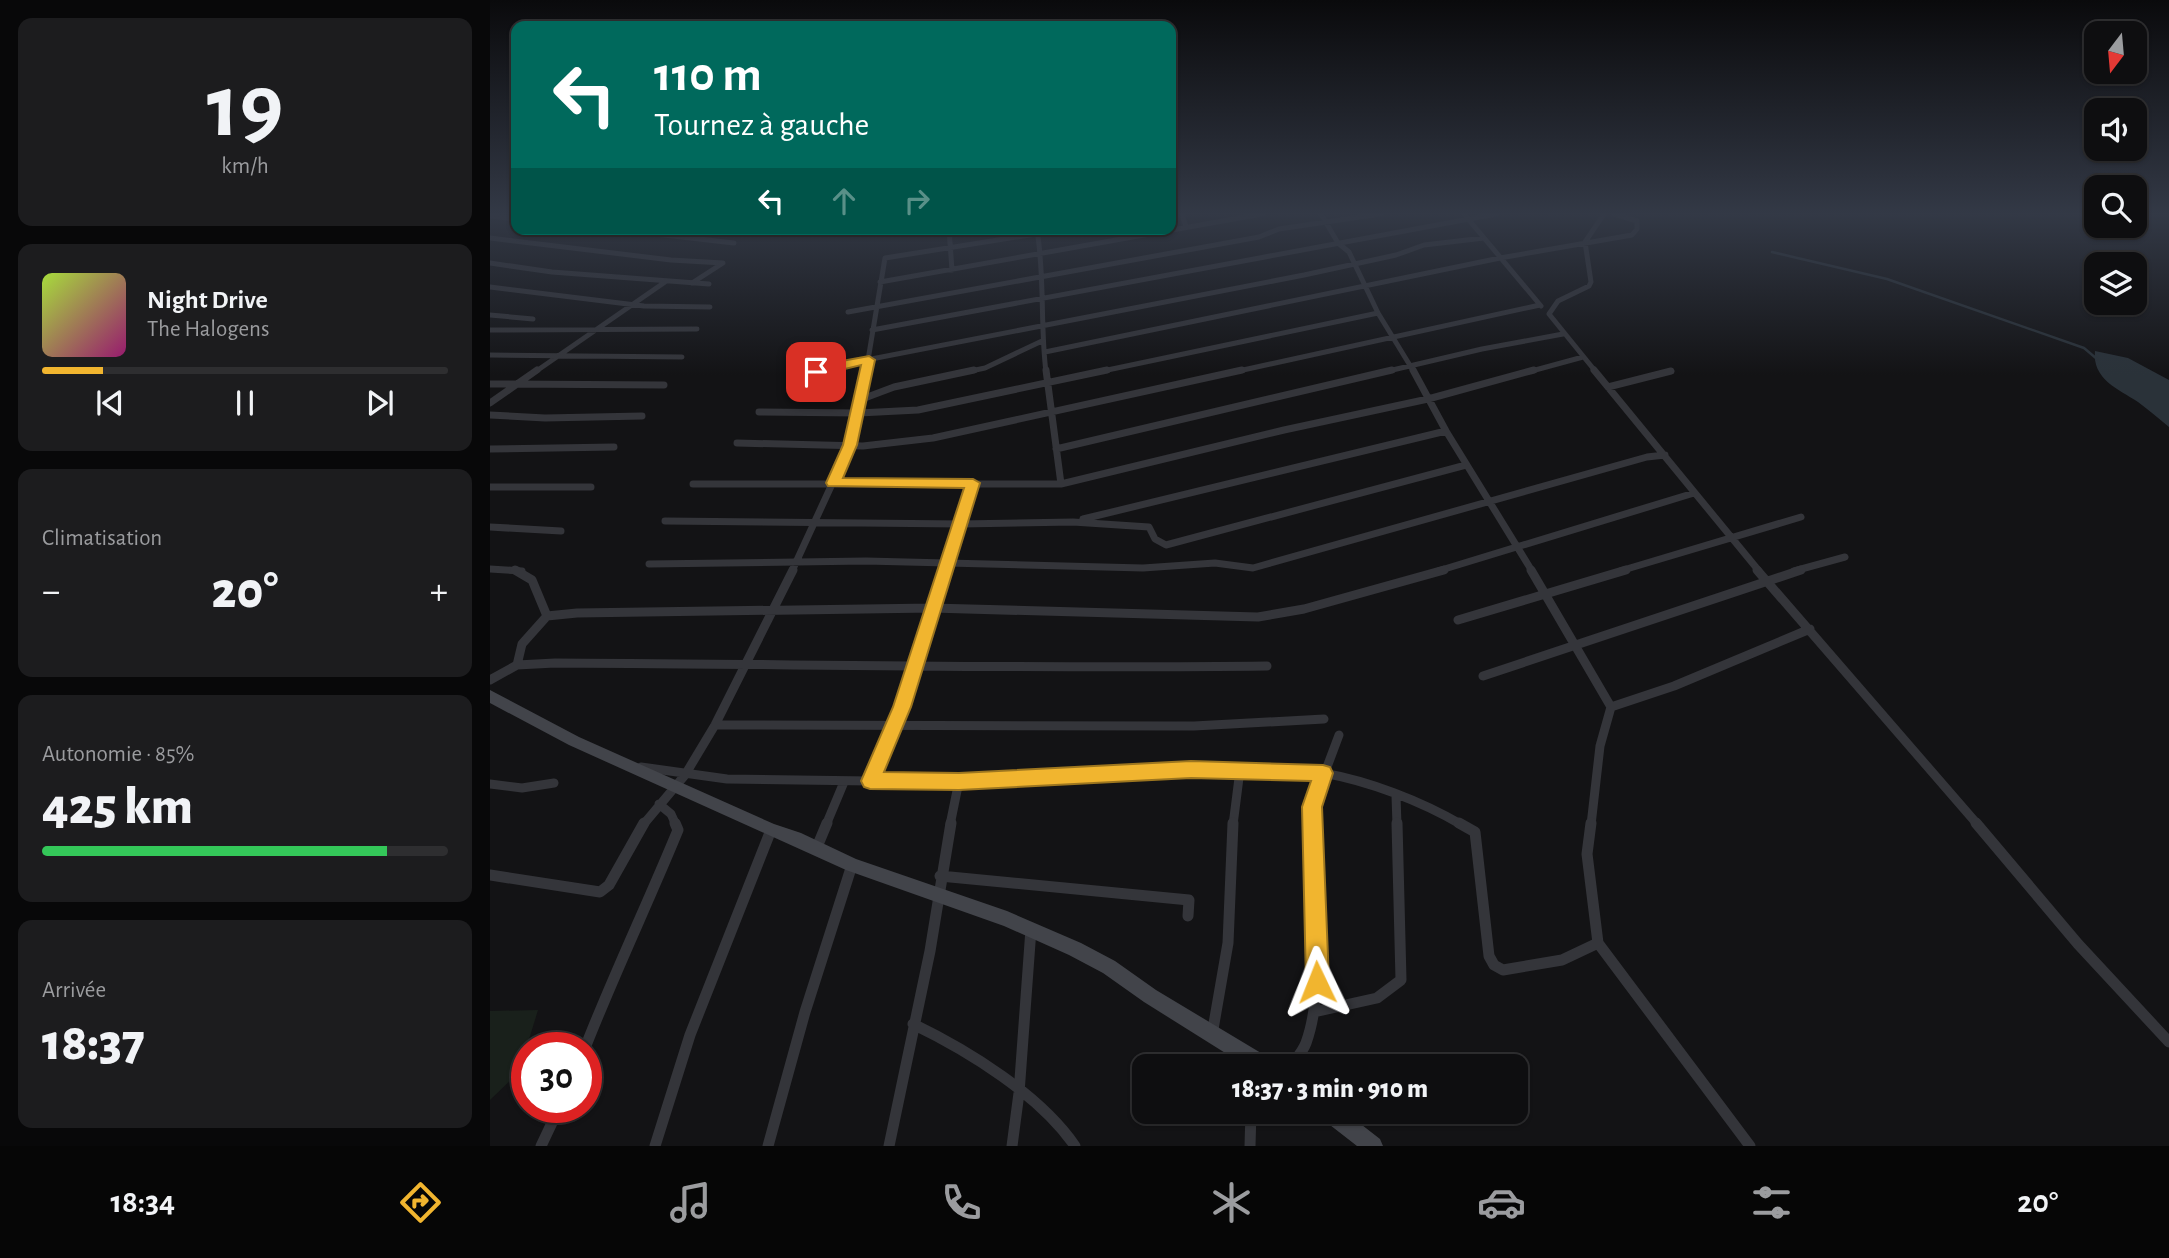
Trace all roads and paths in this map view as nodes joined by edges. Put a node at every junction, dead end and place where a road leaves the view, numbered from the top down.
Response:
1 (531, 267) edge
2 (716, 267) edge
3 (883, 267) edge
4 (965, 267) edge
5 (1040, 267) edge
6 (1091, 267) edge
7 (1210, 267) edge
8 (1335, 267) edge
9 (1354, 267) edge
10 (1455, 267) edge
11 (1508, 267) edge
12 (1589, 267) edge
13 (952, 270) joint
14 (1039, 277) junction
15 (664, 282) junction
16 (880, 282) junction
17 (692, 284) junction
18 (709, 284) dead end
19 (1366, 286) junction
20 (490, 287) edge
21 (1041, 300) junction
22 (631, 304) junction
23 (1540, 304) junction
24 (710, 307) dead end
25 (876, 307) junction
26 (848, 312) dead end
27 (1378, 313) junction
28 (1549, 314) junction
29 (490, 315) edge
30 (533, 319) dead end
31 (1041, 326) junction
32 (595, 329) junction
33 (697, 329) dead end
34 (490, 330) edge
35 (872, 330) junction
36 (1563, 334) junction
37 (1394, 336) junction
38 (1042, 341) junction
39 (1045, 352) junction
40 (490, 355) edge
41 (556, 356) junction
42 (682, 357) dead end
43 (1583, 357) junction
44 (869, 360) junction
45 (1410, 365) junction
46 (1671, 371) dead end
47 (792, 382) dead end
48 (1049, 382) junction
49 (490, 384) edge
50 (515, 385) junction
51 (664, 385) dead end
52 (1608, 387) junction
53 (862, 399) junction
54 (1428, 399) junction
55 (490, 403) edge
56 (759, 412) dead end
57 (1053, 412) junction
58 (859, 413) junction
59 (490, 415) edge
60 (642, 416) dead end
61 (1446, 431) junction
62 (737, 443) dead end
63 (850, 445) junction
64 (614, 447) dead end
65 (490, 449) edge
66 (1056, 449) junction
67 (1665, 455) junction
68 (1466, 465) junction
69 (833, 483) junction
70 (973, 483) junction
71 (693, 484) dead end
72 (1061, 484) junction
73 (592, 486) dead end
74 (490, 487) edge
75 (1694, 493) junction
76 (1492, 503) junction
77 (1801, 517) dead end
78 (665, 522) dead end
79 (814, 522) junction
80 (1073, 522) junction
81 (961, 524) junction
82 (490, 527) edge
83 (561, 531) dead end
84 (1731, 539) junction
85 (1517, 548) junction
86 (1845, 557) dead end
87 (797, 561) junction
88 (649, 564) dead end
89 (948, 565) junction
90 (494, 570) edge
91 (490, 578) edge
92 (1767, 579) junction
93 (1544, 593) junction
94 (932, 608) junction
95 (772, 611) junction
96 (547, 616) junction
97 (1458, 620) dead end
98 (1810, 629) junction
99 (1574, 645) junction
100 (745, 664) junction
101 (517, 665) junction
102 (915, 665) junction
103 (1267, 666) dead end
104 (1483, 676) dead end
105 (490, 680) edge
106 (490, 696) edge
107 (1611, 707) junction
108 (1324, 719) dead end
109 (715, 724) junction
110 (896, 724) junction
111 (1339, 735) dead end
112 (625, 764) joint
113 (1240, 770) junction
114 (1323, 773) junction
115 (680, 781) junction
116 (870, 781) junction
117 (959, 781) junction
118 (554, 782) dead end
119 (844, 782) junction
120 (491, 785) edge
121 (1396, 796) junction
122 (659, 804) junction
123 (771, 830) junction
124 (817, 847) junction
125 (852, 865) junction
126 (490, 875) edge
127 (940, 876) junction
128 (937, 896) junction
129 (1188, 916) dead end
130 (1031, 929) junction
131 (1598, 943) junction
132 (1314, 1012) junction
133 (913, 1024) junction
134 (591, 1032) edge
135 (1212, 1035) junction
136 (2169, 1042) edge
137 (1242, 1054) edge
138 (1299, 1054) edge
139 (1019, 1093) junction
140 (552, 1123) edge
141 (1251, 1124) edge
142 (1345, 1124) edge
143 (541, 1146) edge
144 (655, 1146) edge
145 (768, 1146) edge
146 (889, 1146) edge
147 (1012, 1146) edge
148 (1075, 1146) edge
149 (1250, 1146) edge
150 (1373, 1146) edge
151 (1750, 1146) edge

1 - 15 street
2 - 17 street
3 - 16 street
4 - 13 street
5 - 14 street
6 - 14 street
7 - 21 street
8 - 31 street
9 - 19 street
10 - 19 street
11 - 23 street
12 - 28 street
13 - 16 street
14 - 21 street
14 - 25 street
15 - 17 street
15 - 22 street
16 - 25 street
17 - 18 street
19 - 27 street
19 - 39 street
20 - 22 street
21 - 31 street
21 - 35 street
22 - 24 street
22 - 32 street
23 - 28 street
23 - 37 street
25 - 26 street
25 - 35 street
27 - 37 street
27 - 48 street
28 - 36 street
29 - 30 street
31 - 38 street
31 - 44 street
32 - 33 street
32 - 34 street
32 - 41 street
35 - 44 street
36 - 43 street
36 - 45 street
37 - 45 street
37 - 57 street
38 - 39 street
38 - 53 street
39 - 48 street
40 - 41 street
41 - 42 street
41 - 50 street
43 - 52 street
43 - 54 street
44 - 47 street
44 - 53 street
45 - 54 street
45 - 66 street
46 - 52 street
48 - 57 street
48 - 58 street
49 - 50 street
50 - 51 street
50 - 55 street
52 - 67 street
53 - 58 street
54 - 61 street
54 - 72 street
56 - 58 street
57 - 63 street
57 - 66 street
58 - 63 street
59 - 60 street
61 - 68 street
61 - 80 street
62 - 63 street
63 - 69 street
64 - 65 street
66 - 72 street
67 - 75 street
67 - 76 street
68 - 76 street
68 - 80 street
69 - 70 street
69 - 71 street
69 - 79 street
70 - 72 street
70 - 81 street
73 - 74 street
75 - 84 street
75 - 85 street
76 - 85 street
76 - 89 street
77 - 84 street
78 - 79 street
79 - 81 street
79 - 87 street
80 - 81 street
81 - 89 street
82 - 83 street
84 - 92 street
84 - 93 street
85 - 93 street
85 - 94 street
86 - 92 street
87 - 88 street
87 - 89 street
87 - 95 street
89 - 94 street
90 - 91 street
90 - 96 street
92 - 98 street
92 - 99 street
93 - 97 street
93 - 99 street
94 - 95 street
94 - 102 street
95 - 96 street
95 - 100 street
96 - 101 street
98 - 107 street
98 - 136 street
99 - 104 street
99 - 107 street
100 - 101 street
100 - 102 street
100 - 109 street
101 - 105 street
102 - 103 street
102 - 110 street
106 - 112 street
107 - 131 street
108 - 110 street
109 - 110 street
109 - 115 street
110 - 116 street
111 - 114 street
112 - 115 street
113 - 114 street
113 - 117 street
113 - 135 street
114 - 121 street
114 - 132 street
115 - 119 street
115 - 122 street
115 - 123 street
116 - 117 street
116 - 119 street
117 - 127 street
118 - 120 street
119 - 124 street
121 - 131 street
121 - 132 street
122 - 126 street
122 - 134 street
123 - 124 street
123 - 144 street
124 - 125 street
125 - 128 street
125 - 145 street
127 - 128 street
127 - 129 street
128 - 130 street
128 - 133 street
130 - 135 street
130 - 139 street
131 - 151 street
132 - 138 street
133 - 139 street
133 - 146 street
135 - 137 street
139 - 147 street
139 - 148 street
140 - 143 street
141 - 149 street
142 - 150 street

